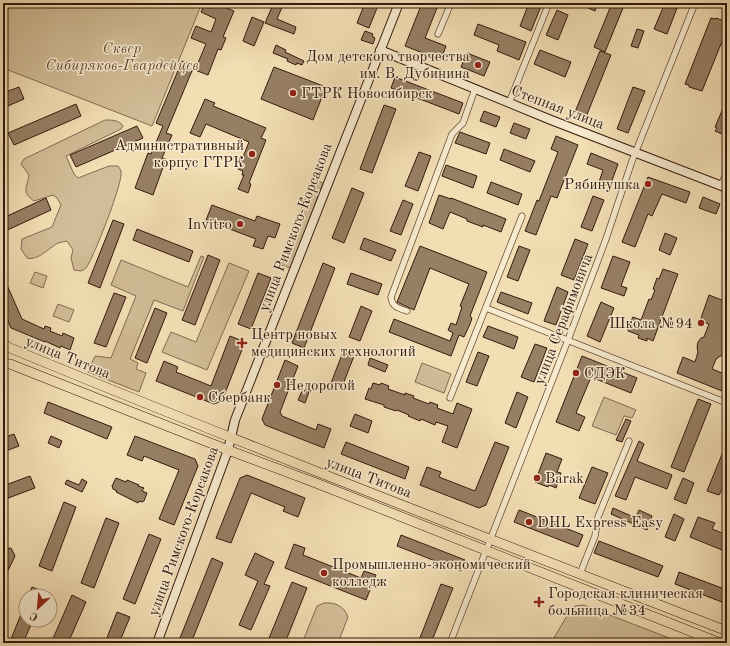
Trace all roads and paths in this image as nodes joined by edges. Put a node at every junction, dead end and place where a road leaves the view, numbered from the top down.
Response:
1 (399, 3) edge
2 (451, 3) edge
3 (549, 3) edge
4 (695, 3) edge
5 (438, 34) dead end
6 (380, 50) junction
7 (475, 89) junction
8 (509, 103) junction
9 (636, 152) junction
10 (727, 171) edge
11 (724, 187) edge
12 (522, 216) dead end
13 (486, 308) junction
14 (407, 312) dead end
15 (568, 340) junction
16 (3, 344) edge
17 (3, 364) edge
18 (450, 398) dead end
19 (727, 403) edge
20 (231, 437) junction
21 (629, 441) dead end
22 (228, 450) junction
23 (491, 540) junction
24 (486, 551) junction
25 (580, 574) junction
26 (727, 631) edge
27 (157, 643) edge
28 (450, 643) edge
29 (720, 643) edge

1 - 6 street, улица Римского-Корсакова
2 - 5 street
3 - 8 street
4 - 9 street, улица Серафимовича
6 - 7 street, Степная улица
6 - 20 street, улица Римского-Корсакова
7 - 8 street, Степная улица
7 - 14 street
8 - 9 street, Степная улица
9 - 11 street, Степная улица
9 - 15 street, улица Серафимовича
10 - 11 street
12 - 13 street
13 - 15 street
13 - 18 street
15 - 19 street
15 - 23 street, улица Серафимовича
16 - 20 main road, улица Титова
17 - 22 main road, улица Титова
20 - 22 street, улица Римского-Корсакова
20 - 23 main road, улица Титова
21 - 25 street
22 - 24 main road, улица Титова
22 - 27 street, улица Римского-Корсакова
23 - 24 street, улица Серафимовича
23 - 25 main road, улица Титова
24 - 28 street, улица Серафимовича
24 - 29 main road, улица Титова
25 - 26 main road, улица Титова

